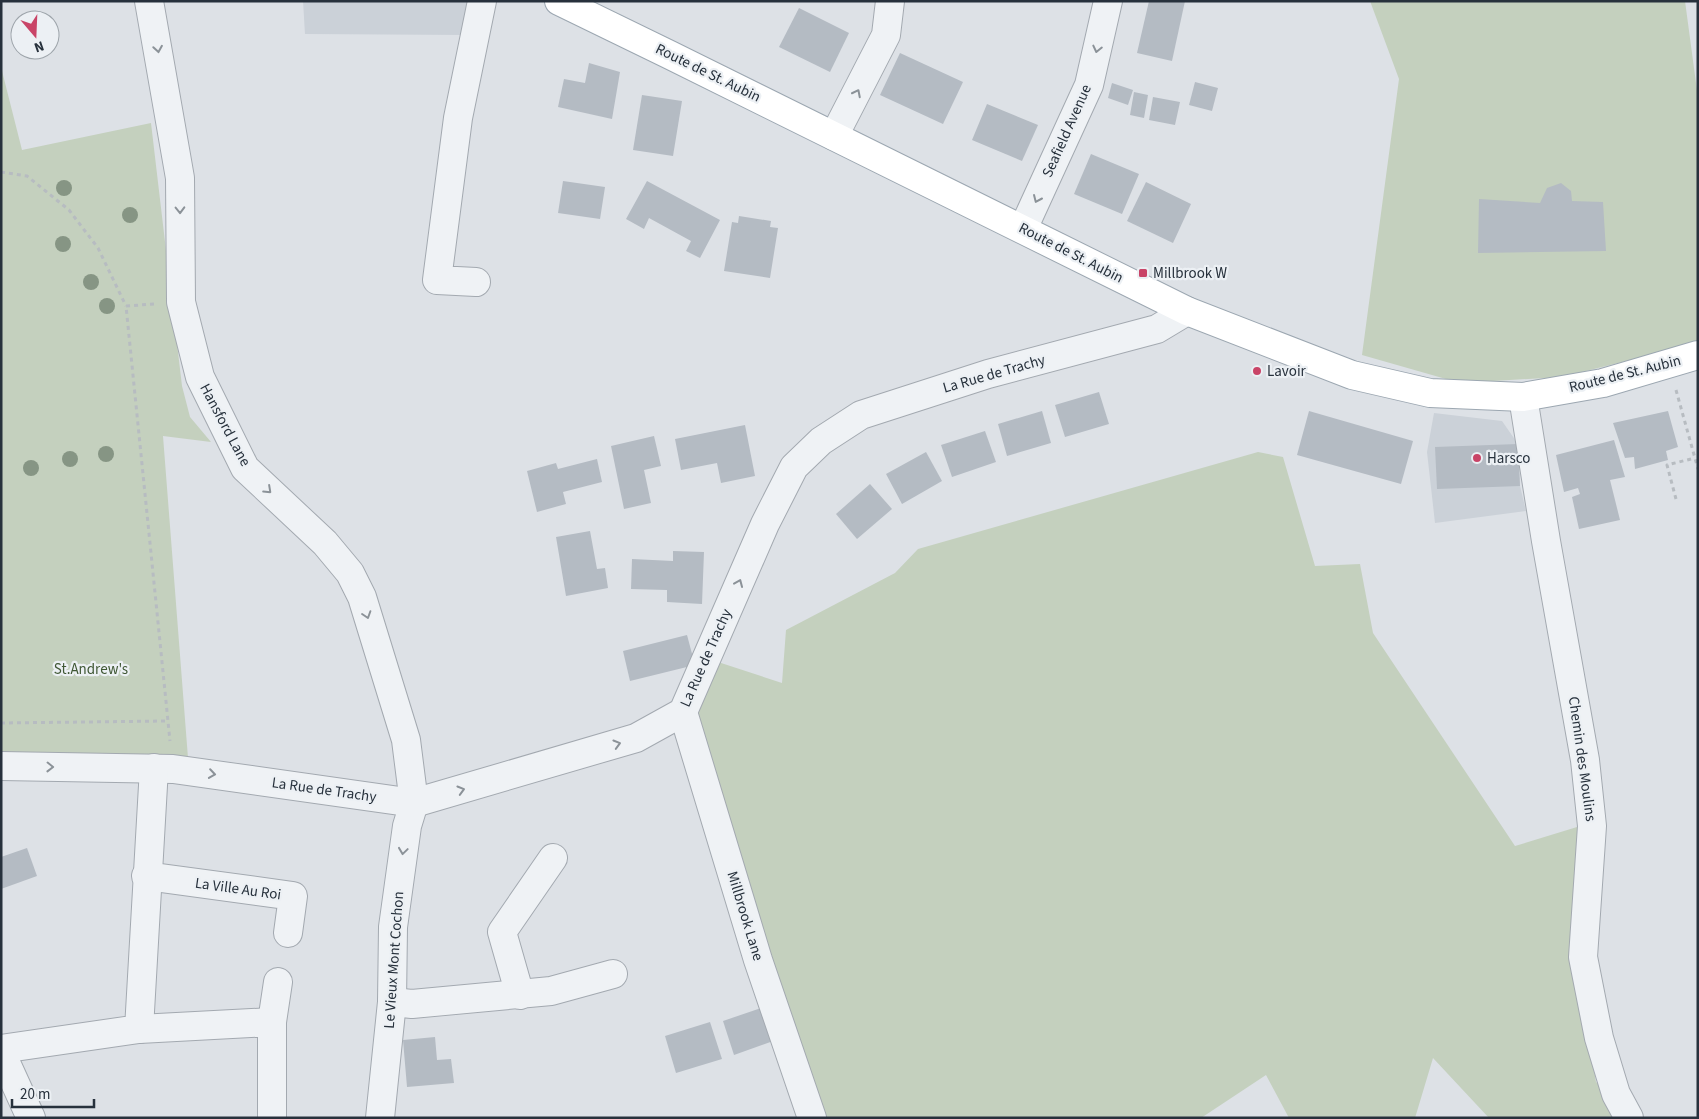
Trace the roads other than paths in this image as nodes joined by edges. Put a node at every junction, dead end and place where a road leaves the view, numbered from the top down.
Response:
1 (150, 1) edge
2 (482, 1) edge
3 (559, 1) edge
4 (890, 1) edge
5 (1108, 1) edge
6 (834, 136) junction
7 (1023, 229) junction
8 (476, 282) dead end
9 (1187, 311) junction
10 (1698, 355) edge
11 (1523, 397) junction
12 (683, 712) junction
13 (1, 766) edge
14 (163, 768) junction
15 (414, 803) junction
16 (553, 858) dead end
17 (146, 876) junction
18 (288, 933) dead end
19 (613, 974) dead end
20 (278, 982) dead end
21 (520, 995) junction
22 (392, 1002) junction
23 (272, 1022) junction
24 (139, 1029) junction
25 (1, 1051) edge
26 (31, 1118) edge
27 (272, 1118) edge
28 (380, 1118) edge
29 (812, 1118) edge
30 (1629, 1118) edge

1 -> 15 street, Hansford Lane
2 - 8 street
3 - 6 main road, Route de St. Aubin
6 -> 4 street
5 -> 7 street, Seafield Avenue
6 - 7 main road, Route de St. Aubin
7 - 9 main road, Route de St. Aubin
9 - 11 main road, Route de St. Aubin
12 -> 9 street, La Rue de Trachy
10 - 11 main road, Route de St. Aubin
11 - 30 street, Chemin des Moulins
15 -> 12 street, La Rue de Trachy
12 - 29 street, Millbrook Lane
13 -> 14 street, La Rue de Trachy
14 -> 15 street, La Rue de Trachy
14 - 17 street
15 -> 22 street, Le Vieux Mont Cochon
16 - 21 street
17 - 18 street, La Ville Au Roi
17 - 24 street
19 - 21 street
20 - 23 street
21 - 22 street
22 - 28 street, Le Vieux Mont Cochon
23 - 24 street
23 - 27 street
24 - 25 street
25 - 26 street

